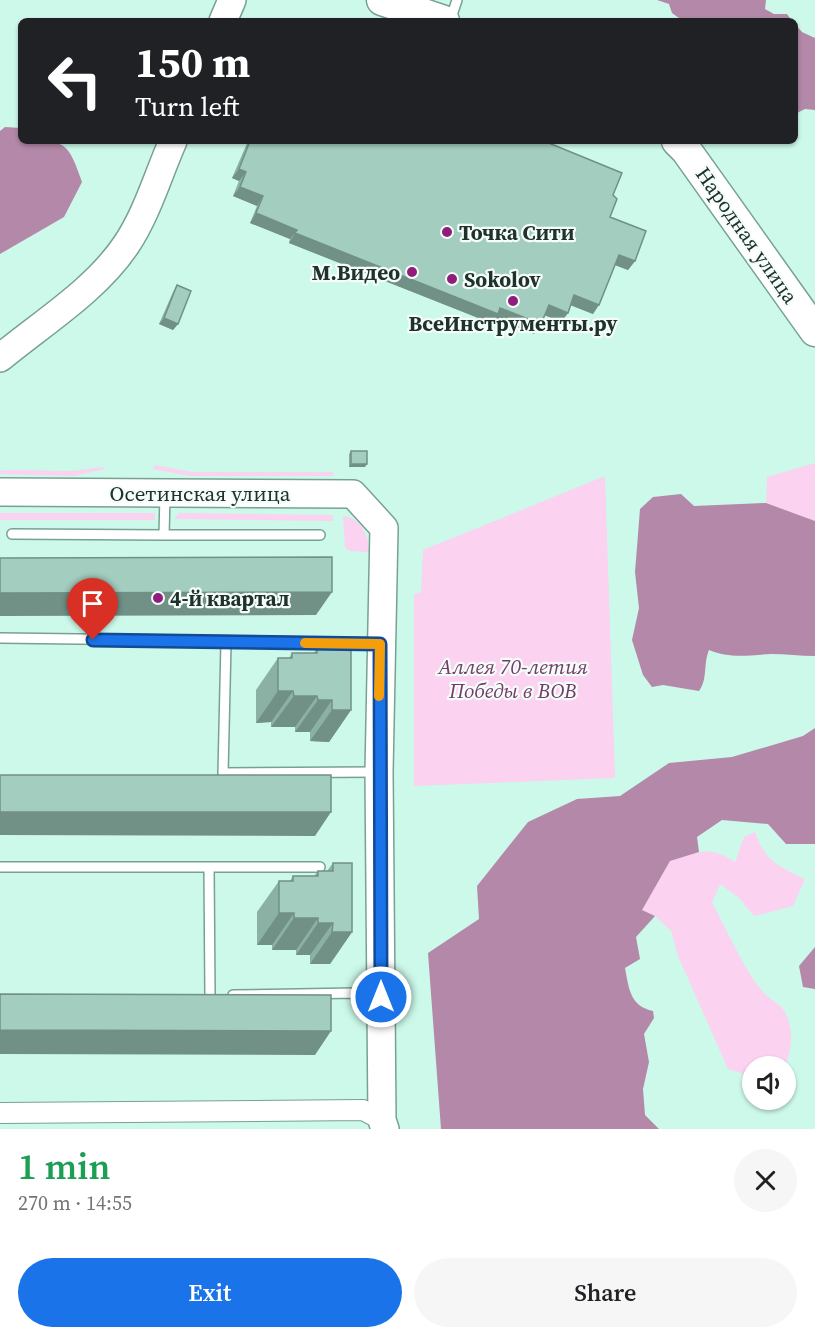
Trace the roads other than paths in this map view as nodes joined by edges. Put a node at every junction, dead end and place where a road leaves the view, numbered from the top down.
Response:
1 (232, 0) edge
2 (382, 0) edge
3 (457, 0) edge
4 (224, 18) edge
5 (435, 18) edge
6 (451, 18) edge
7 (171, 144) edge
8 (680, 144) edge
9 (815, 331) edge
10 (0, 358) edge
11 (0, 492) edge
12 (165, 493) junction
13 (12, 534) dead end
14 (164, 535) junction
15 (320, 535) dead end
16 (0, 638) edge
17 (226, 643) junction
18 (380, 644) junction
19 (379, 772) junction
20 (0, 867) edge
21 (209, 867) junction
22 (320, 867) dead end
23 (381, 997) junction
24 (0, 1113) edge
25 (384, 1124) edge

1 - 4 street
2 - 5 main road
3 - 6 lane
7 - 10 street
8 - 9 main road, Народная улица
11 - 12 street, Осетинская улица
12 - 14 lane
12 - 18 street, Осетинская улица
13 - 14 lane
14 - 15 lane
16 - 17 lane
17 - 18 lane
17 - 19 lane
18 - 19 street
19 - 23 street
20 - 21 lane
21 - 22 lane
21 - 23 lane
23 - 25 street
24 - 25 street

